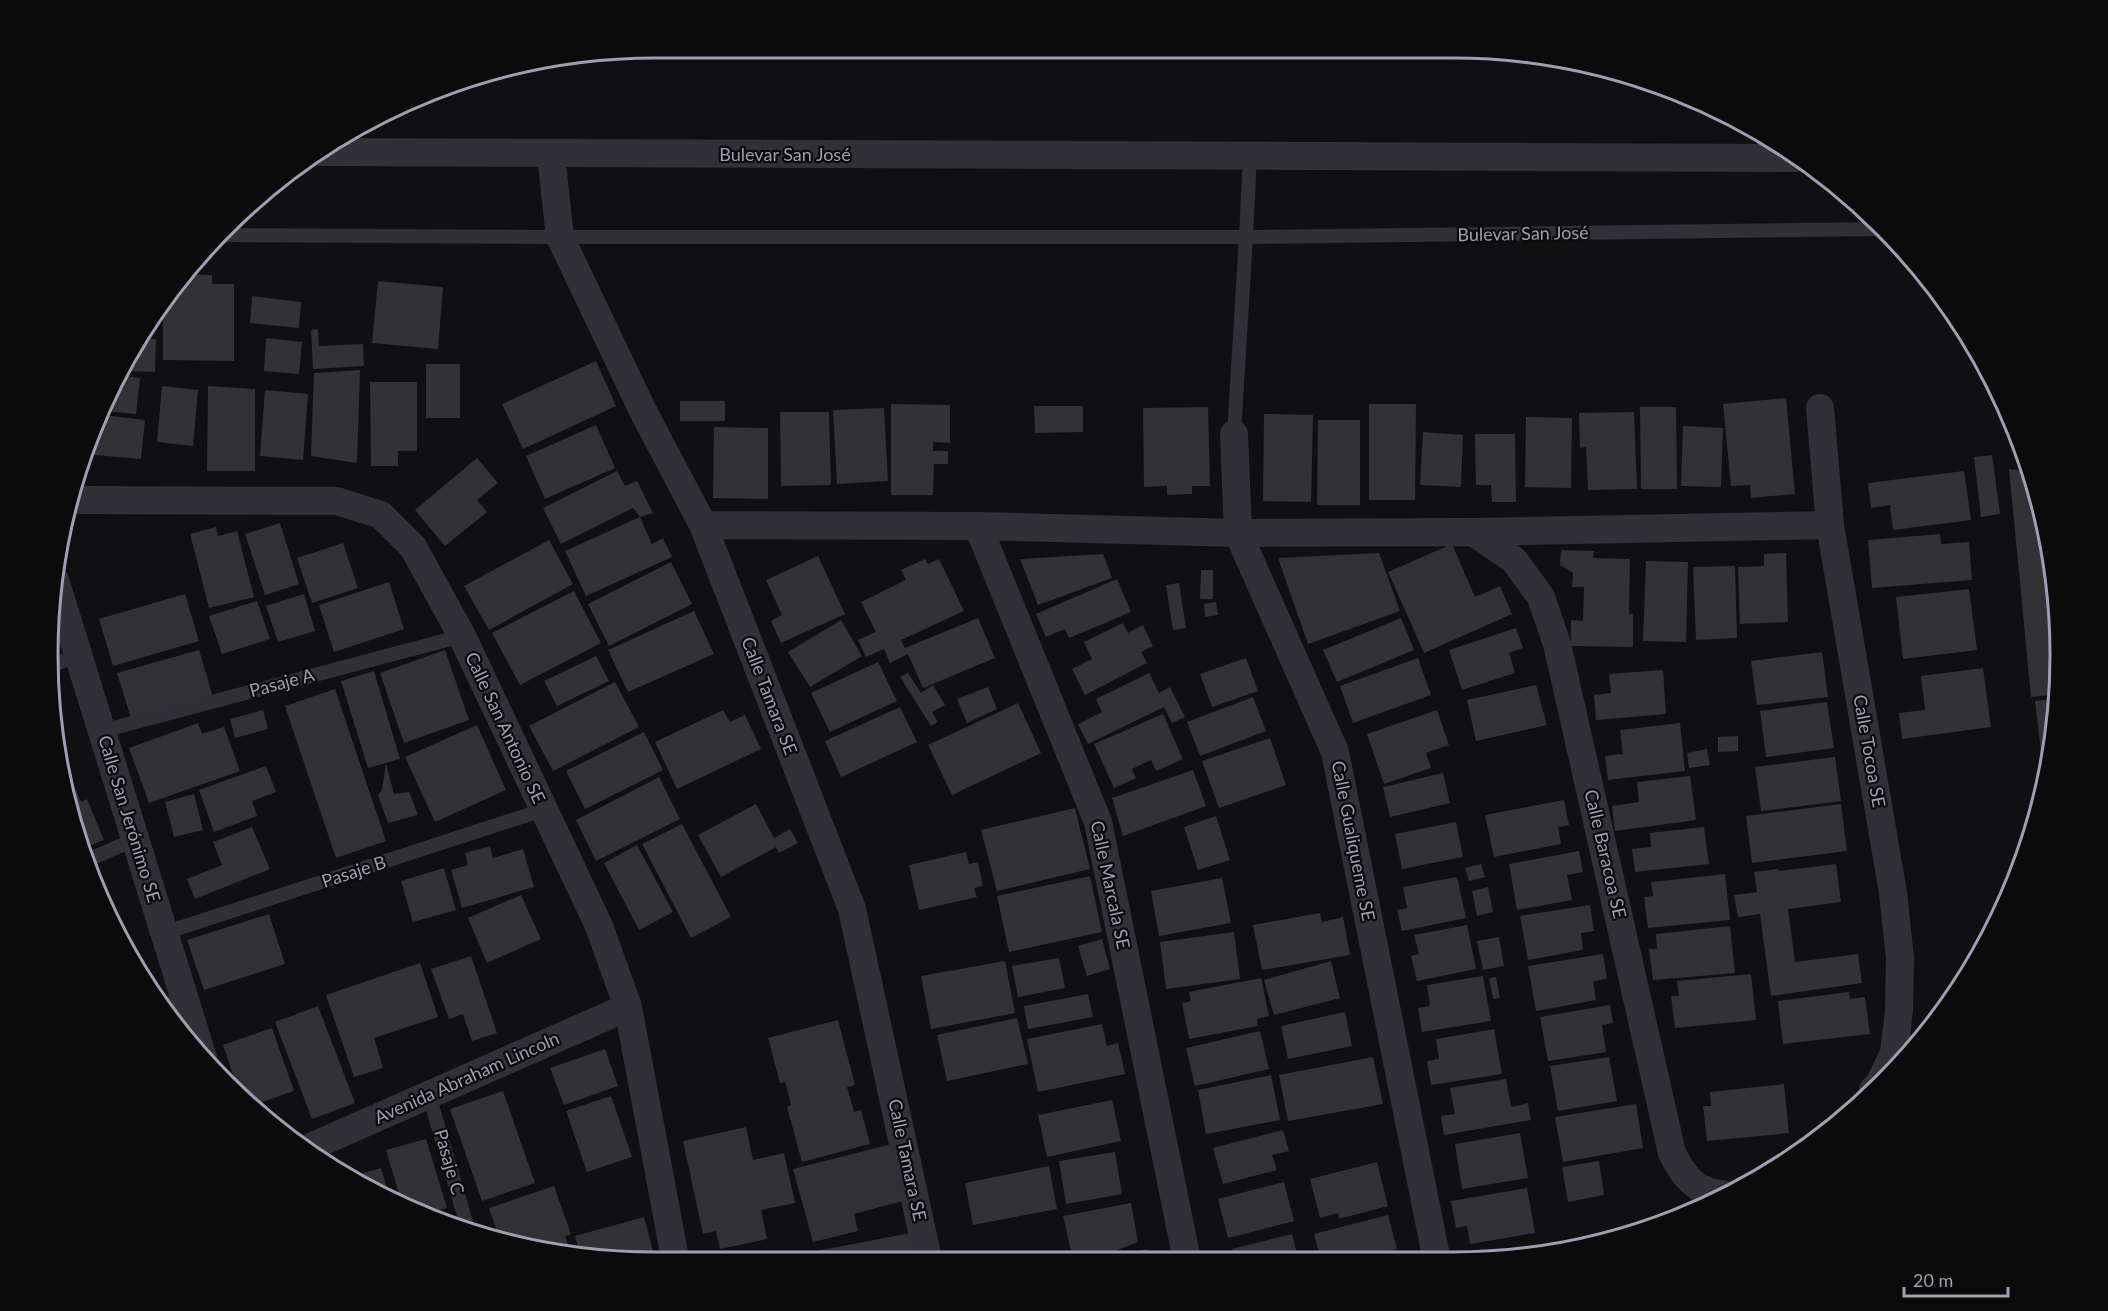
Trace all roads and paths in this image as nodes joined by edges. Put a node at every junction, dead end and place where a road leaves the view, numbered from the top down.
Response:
1 (335, 152) edge
2 (551, 155) junction
3 (1250, 155) junction
4 (1782, 158) edge
5 (1871, 229) edge
6 (232, 234) edge
7 (560, 237) junction
8 (1246, 237) junction
9 (1820, 408) dead end
10 (1234, 434) joint
11 (79, 500) edge
12 (703, 525) junction
13 (1830, 525) junction
14 (978, 526) junction
15 (1473, 532) junction
16 (1238, 533) junction
17 (62, 600) edge
18 (462, 636) junction
19 (79, 654) junction
20 (58, 663) edge
21 (102, 730) junction
22 (543, 810) junction
23 (136, 839) junction
24 (94, 857) edge
25 (164, 933) junction
26 (174, 1002) edge
27 (628, 1007) junction
28 (184, 1022) edge
29 (1890, 1061) edge
30 (429, 1095) junction
31 (315, 1145) edge
32 (1714, 1193) edge
33 (466, 1222) edge
34 (674, 1252) edge
35 (926, 1252) edge
36 (1185, 1252) edge
37 (1435, 1252) edge

1 - 2 street, Bulevar San José
2 - 3 street, Bulevar San José
2 - 7 street, Calle Tamara SE
3 - 4 street, Bulevar San José
3 - 8 lane
5 - 8 lane, Bulevar San José
6 - 7 lane
7 - 8 lane, Bulevar San José
7 - 12 street, Calle Tamara SE
8 - 10 lane
9 - 13 street, Calle Tocoa SE
10 - 16 street, Calle Gualiqueme SE
11 - 18 street, Calle San Antonio SE
12 - 14 street
12 - 35 street, Calle Tamara SE
13 - 15 street
13 - 29 street, Calle Tocoa SE
14 - 16 street
14 - 36 street, Calle Marcala SE
15 - 16 street
15 - 32 street, Calle Baracoa SE
16 - 37 street, Calle Gualiqueme SE
17 - 19 street, Calle San Jerónimo SE
18 - 21 lane, Pasaje A
18 - 22 street, Calle San Antonio SE
19 - 20 lane
19 - 21 street, Calle San Jerónimo SE
21 - 23 street, Calle San Jerónimo SE
22 - 25 lane, Pasaje B
22 - 27 street, Calle San Antonio SE
23 - 24 lane
23 - 25 street, Calle San Jerónimo SE
25 - 26 street, Calle San Jerónimo SE
26 - 28 street, Calle San Jerónimo SE
27 - 30 street, Avenida Abraham Lincoln
27 - 34 street, Calle San Antonio SE
30 - 31 street, Avenida Abraham Lincoln
30 - 33 lane, Pasaje C

